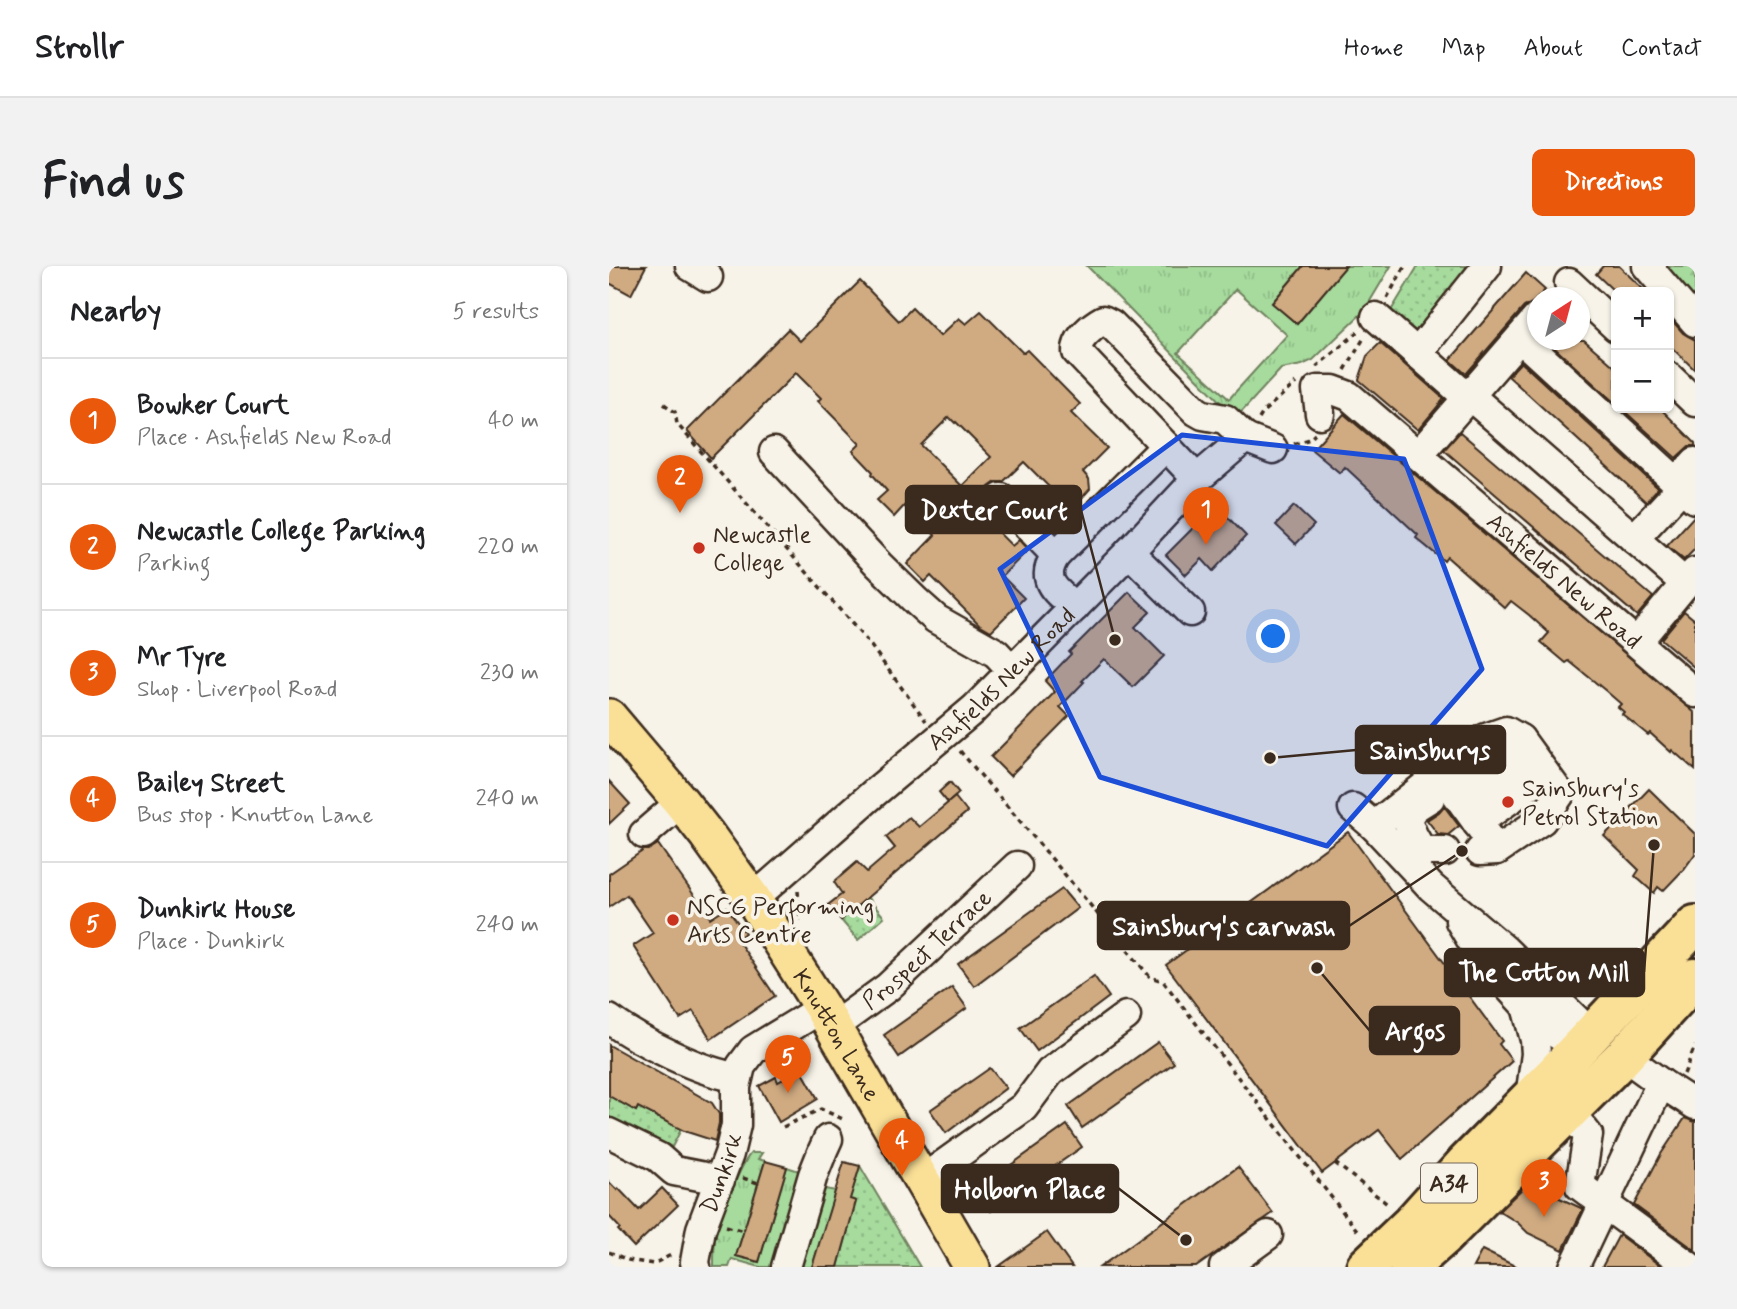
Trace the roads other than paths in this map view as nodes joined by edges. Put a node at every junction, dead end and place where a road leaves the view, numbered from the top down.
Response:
1 (1487, 266) edge
2 (1647, 266) edge
3 (1570, 282) edge
4 (1376, 317) dead end
5 (1611, 322) edge
6 (1695, 322) edge
7 (1527, 330) edge
8 (1552, 350) edge
9 (1417, 354) junction
10 (1674, 382) edge
11 (1469, 397) junction
12 (1695, 402) edge
13 (1319, 414) dead end
14 (1245, 438) junction
15 (1166, 446) junction
16 (1273, 449) dead end
17 (773, 452) dead end
18 (1419, 454) junction
19 (1197, 479) junction
20 (1687, 482) edge
21 (1001, 498) dead end
22 (1634, 539) junction
23 (1129, 552) junction
24 (1056, 555) junction
25 (1690, 578) edge
26 (1075, 607) junction
27 (1190, 612) dead end
28 (1637, 642) junction
29 (1012, 670) junction
30 (1695, 693) edge
31 (609, 718) edge
32 (1532, 756) junction
33 (1457, 794) junction
34 (681, 802) junction
35 (644, 834) dead end
36 (1445, 851) dead end
37 (1017, 866) dead end
38 (754, 899) junction
39 (1695, 925) edge
40 (1497, 958) junction
41 (1695, 976) edge
42 (1526, 1006) junction
43 (1126, 1016) dead end
44 (828, 1017) junction
45 (611, 1021) edge
46 (1603, 1050) junction
47 (738, 1077) junction
48 (1672, 1080) junction
49 (1531, 1098) junction
50 (1695, 1105) edge
51 (1569, 1111) junction
52 (837, 1130) road end
53 (609, 1133) edge
54 (720, 1180) junction
55 (922, 1180) junction
56 (1604, 1205) junction
57 (1268, 1235) dead end
58 (1363, 1251) edge
59 (694, 1258) edge
60 (972, 1266) edge
61 (786, 1267) edge
62 (1224, 1267) edge
63 (1409, 1267) edge
64 (1574, 1267) edge
65 (1691, 1267) edge

1 - 9 street
2 - 6 street
3 - 5 street
4 - 9 street
7 - 11 street
8 - 20 street
9 - 11 street
10 - 12 street
11 - 18 street
11 - 22 street
13 - 18 street, Ashfields New Road
14 - 15 street
14 - 16 street
14 - 19 street, Ashfields New Road
15 - 19 street
15 - 24 street
17 - 29 street
18 - 28 street, Ashfields New Road
19 - 23 street, Ashfields New Road
20 - 22 street
21 - 24 street
22 - 25 street
23 - 26 street, Ashfields New Road
23 - 27 street
24 - 26 street
25 - 28 street
26 - 29 street, Ashfields New Road
28 - 30 street, Ashfields New Road
29 - 38 street, Ashfields New Road
31 - 34 main road, Knutton Lane
32 - 33 street
32 - 33 street
32 - 33 street
33 - 36 street
33 - 40 street
34 - 35 street
34 - 38 main road, Knutton Lane
37 - 44 street, Prospect Terrace
38 - 44 main road, Knutton Lane
39 - 46 highway, A34
40 - 42 street
40 - 46 street
41 - 46 highway
42 - 46 street
42 - 49 street
43 - 55 street
44 - 47 street
44 - 55 main road, Knutton Lane
45 - 47 street
46 - 48 street
46 - 49 highway, A34
46 - 51 highway, A34
47 - 54 street, Dunkirk
48 - 50 street
48 - 56 street
49 - 58 highway, A34
51 - 56 street
51 - 63 highway, A34
52 - 61 street
53 - 54 street
54 - 59 street, Dunkirk
55 - 60 main road, Knutton Lane
56 - 64 street
56 - 65 street
57 - 62 street

